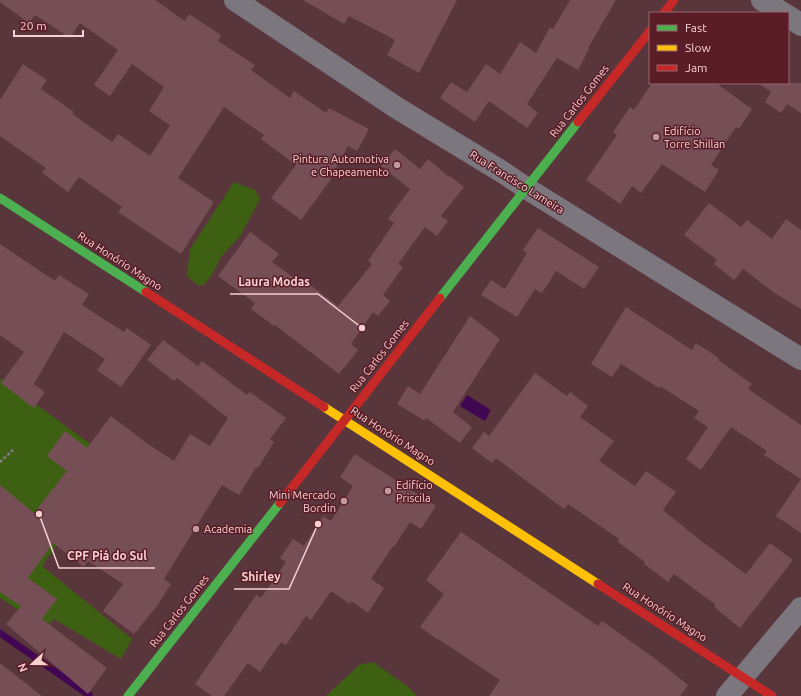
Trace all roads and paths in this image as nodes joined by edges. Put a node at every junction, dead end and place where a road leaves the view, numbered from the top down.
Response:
1 (235, 0) edge
2 (674, 0) edge
3 (762, 0) edge
4 (665, 12) edge
5 (781, 12) edge
6 (789, 17) edge
7 (801, 25) edge
8 (649, 32) edge
9 (526, 188) junction
10 (0, 198) edge
11 (801, 359) edge
12 (345, 419) junction
13 (13, 450) dead end
14 (0, 462) edge
15 (801, 608) edge
16 (743, 677) junction
17 (128, 696) edge
18 (727, 696) edge
19 (772, 696) edge

1 - 9 street, Rua Francisco Lameira
2 - 4 street
3 - 5 street
6 - 7 street
8 - 9 street, Rua Carlos Gomes
9 - 11 street, Rua Francisco Lameira
9 - 12 street, Rua Carlos Gomes
10 - 12 street, Rua Honório Magno
12 - 16 street, Rua Honório Magno
12 - 17 street, Rua Carlos Gomes
13 - 14 path
15 - 16 street
16 - 18 street
16 - 19 street, Rua Honório Magno

